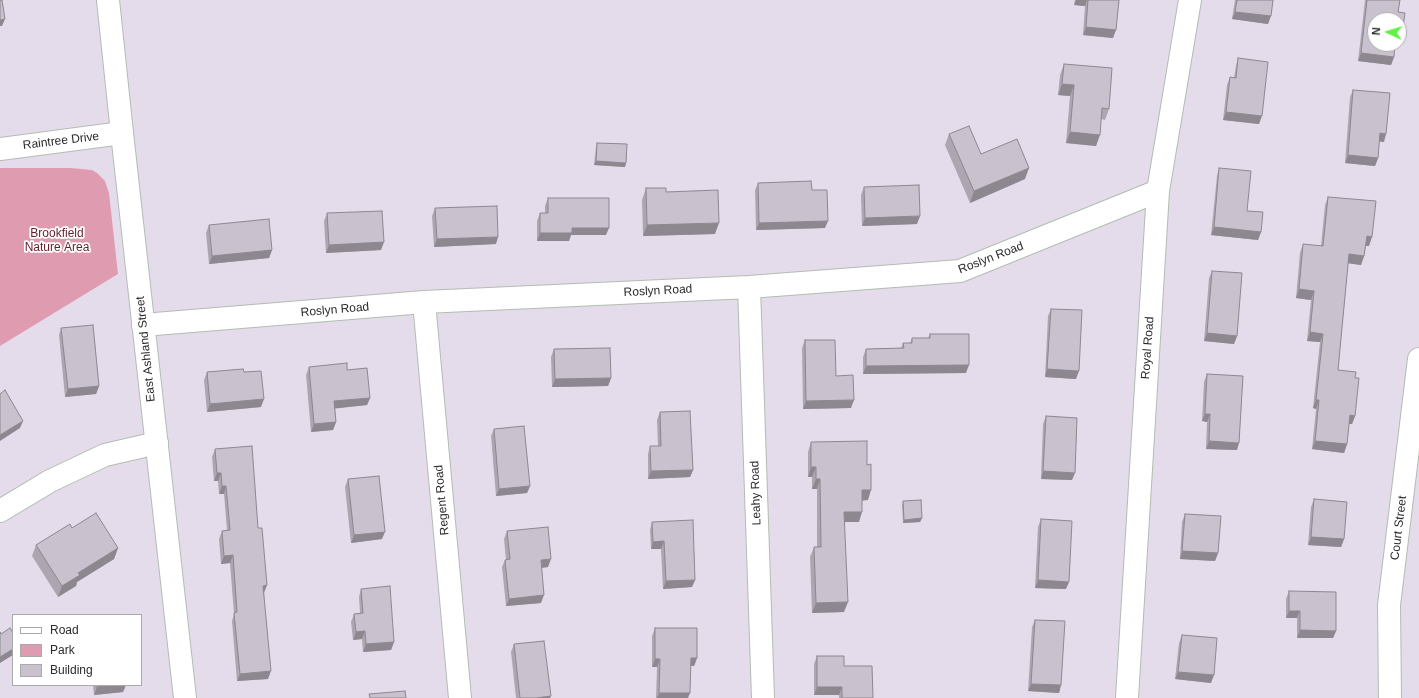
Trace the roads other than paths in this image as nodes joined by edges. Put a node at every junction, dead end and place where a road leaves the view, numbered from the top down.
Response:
1 (108, 0) edge
2 (1190, 0) edge
3 (122, 133) junction
4 (0, 148) edge
5 (1158, 191) junction
6 (749, 287) junction
7 (424, 302) junction
8 (144, 325) junction
9 (1419, 359) edge
10 (157, 443) junction
11 (0, 511) edge
12 (184, 698) edge
13 (460, 698) edge
14 (763, 698) edge
15 (1126, 698) edge
16 (1390, 698) edge

1 - 3 street, East Ashland Street
2 - 5 street, Royal Road
3 - 4 street, Raintree Drive
3 - 8 street, East Ashland Street
5 - 6 street, Roslyn Road
5 - 15 street, Royal Road
6 - 7 street, Roslyn Road
6 - 14 street, Leahy Road
7 - 8 street, Roslyn Road
7 - 13 street, Regent Road
8 - 10 street, East Ashland Street
9 - 16 street, Court Street
10 - 11 street
10 - 12 street, East Ashland Street

